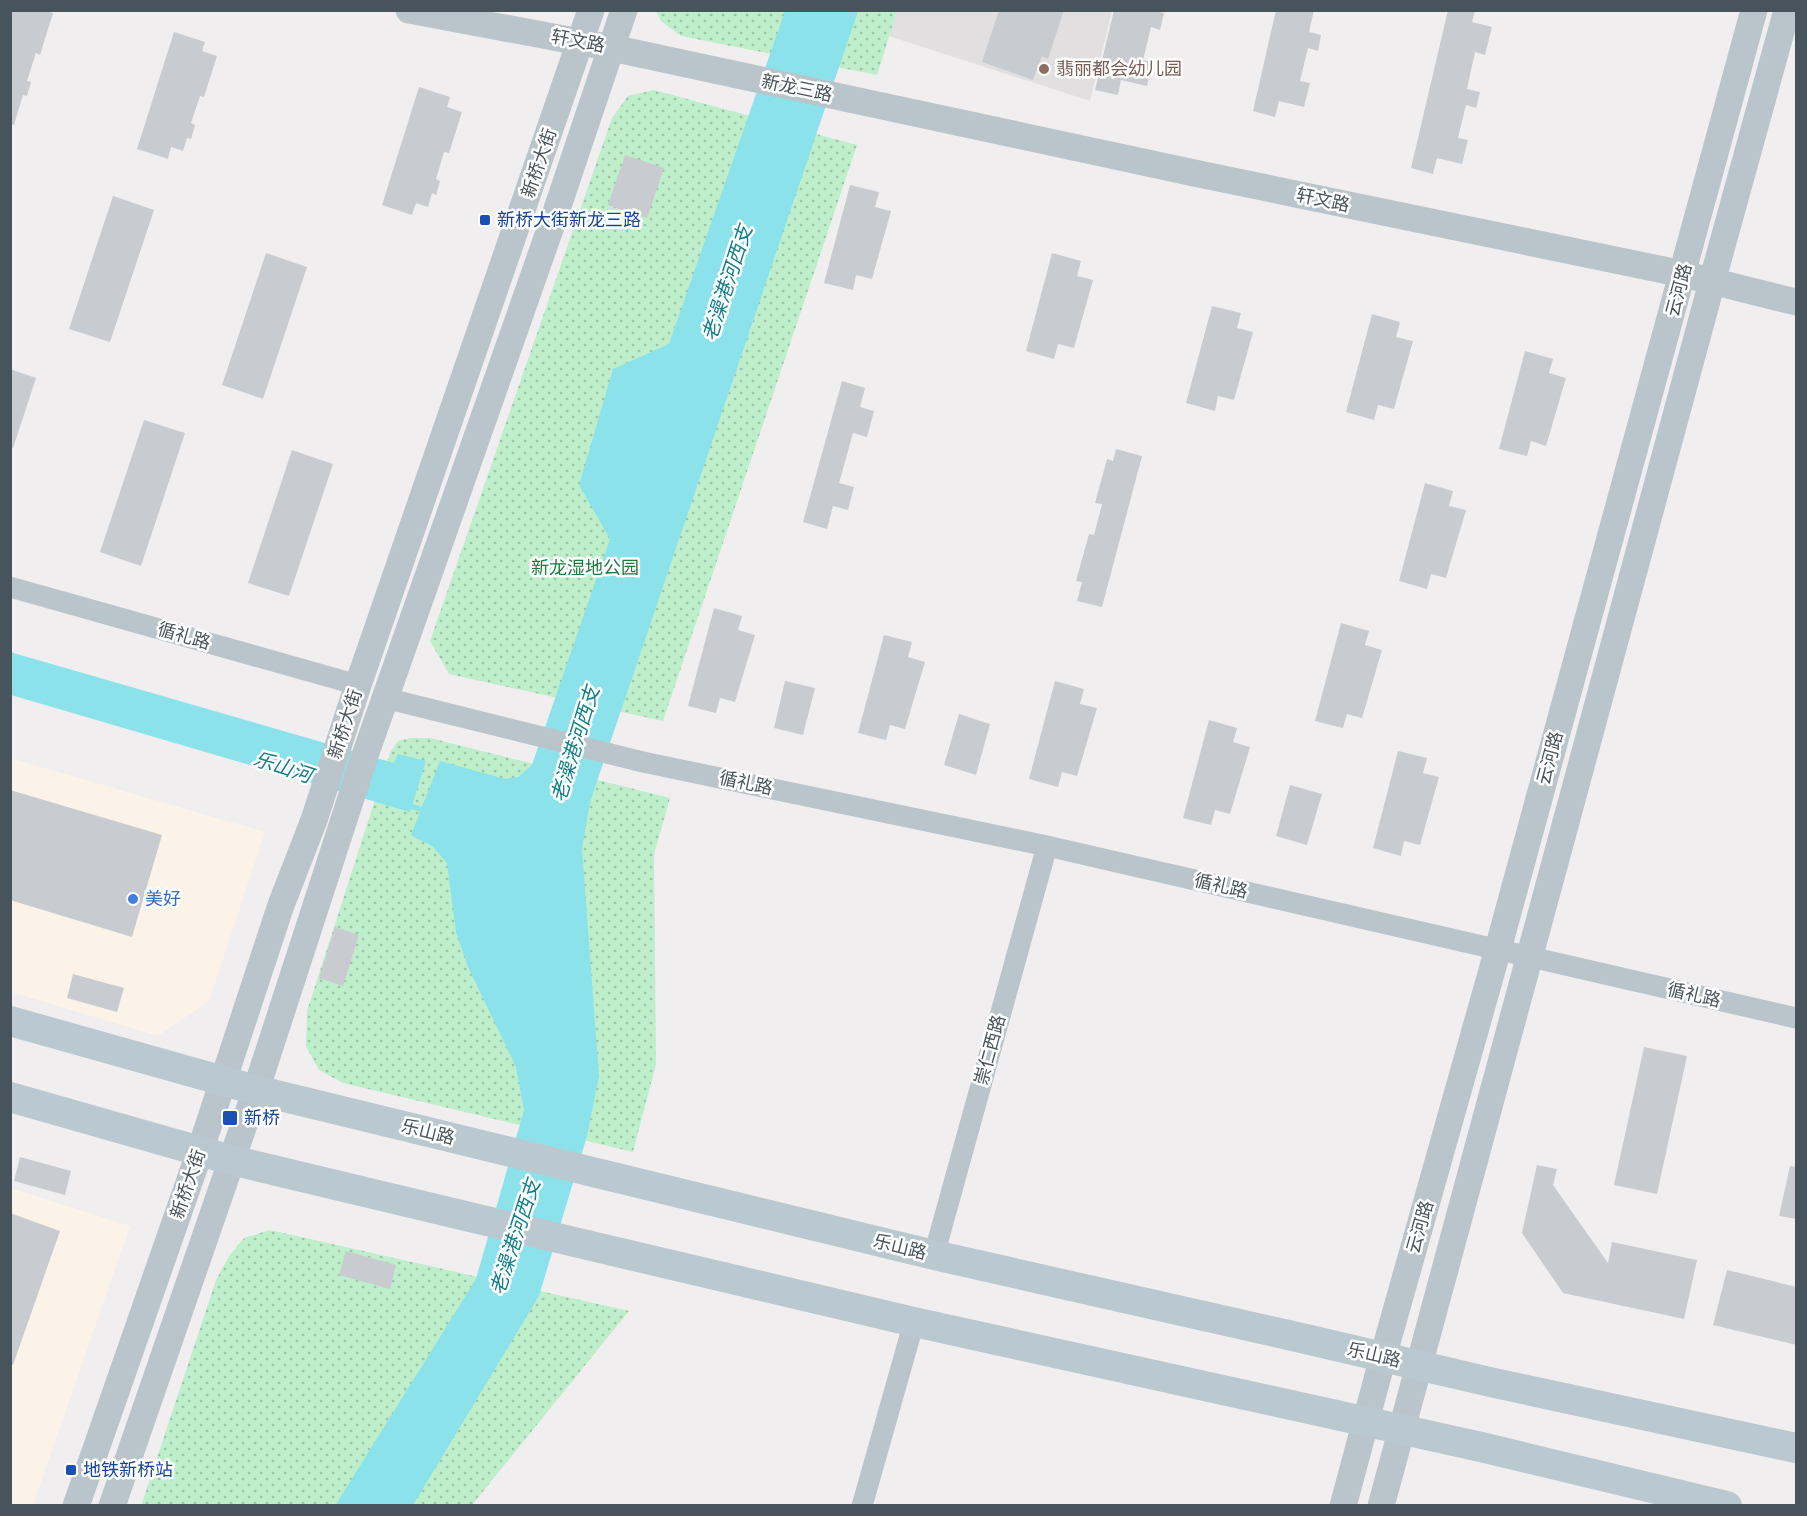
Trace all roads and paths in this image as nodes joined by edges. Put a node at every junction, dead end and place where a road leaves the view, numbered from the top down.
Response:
1 (409, 10) edge
2 (591, 10) edge
3 (624, 10) edge
4 (1754, 10) edge
5 (1787, 10) edge
6 (580, 42) junction
7 (612, 48) junction
8 (746, 77) joint
9 (849, 99) joint
10 (1683, 274) junction
11 (1712, 282) junction
12 (1797, 302) edge
13 (10, 587) edge
14 (358, 685) junction
15 (385, 698) junction
16 (1047, 846) junction
17 (1498, 949) junction
18 (1529, 958) junction
19 (1797, 1018) edge
20 (10, 1020) edge
21 (223, 1080) junction
22 (256, 1090) junction
23 (10, 1097) edge
24 (200, 1151) junction
25 (231, 1160) junction
26 (933, 1255) junction
27 (914, 1322) junction
28 (1383, 1357) junction
29 (1419, 1365) junction
30 (1366, 1422) junction
31 (1402, 1430) junction
32 (1797, 1448) edge
33 (75, 1506) edge
34 (112, 1506) edge
35 (862, 1506) edge
36 (1343, 1506) edge
37 (1381, 1506) edge
38 (1727, 1506) edge

1 - 6 street, 轩文路
2 - 6 street, 新桥大街
3 - 7 street, 新桥大街
4 - 10 street, 云河路
5 - 11 street, 云河路
6 - 7 street, 轩文路
6 - 14 street, 新桥大街
7 - 8 street, 轩文路
7 - 15 street, 新桥大街
8 - 9 street, 新龙三路
9 - 10 street, 轩文路
10 - 11 street, 轩文路
10 - 17 street, 云河路
11 - 12 street, 轩文路
11 - 18 street, 云河路
13 - 14 street, 循礼路
14 - 21 street, 新桥大街
15 - 16 street, 循礼路
15 - 22 street, 新桥大街
16 - 17 street, 循礼路
16 - 26 street, 崇仁西路
17 - 18 street, 循礼路
17 - 28 street, 云河路
18 - 19 street, 循礼路
18 - 29 street, 云河路
20 - 21 main road, 乐山路
21 - 22 main road, 乐山路
21 - 24 street, 新桥大街
22 - 25 street, 新桥大街
22 - 26 main road, 乐山路
23 - 24 main road
24 - 25 main road
24 - 33 street, 新桥大街
25 - 27 main road
25 - 34 street, 新桥大街
26 - 28 main road, 乐山路
27 - 30 main road
27 - 35 street
28 - 29 main road, 乐山路
28 - 30 street, 云河路
29 - 31 street, 云河路
29 - 32 main road, 乐山路
30 - 31 main road
30 - 36 street, 云河路
31 - 37 street, 云河路
31 - 38 main road

